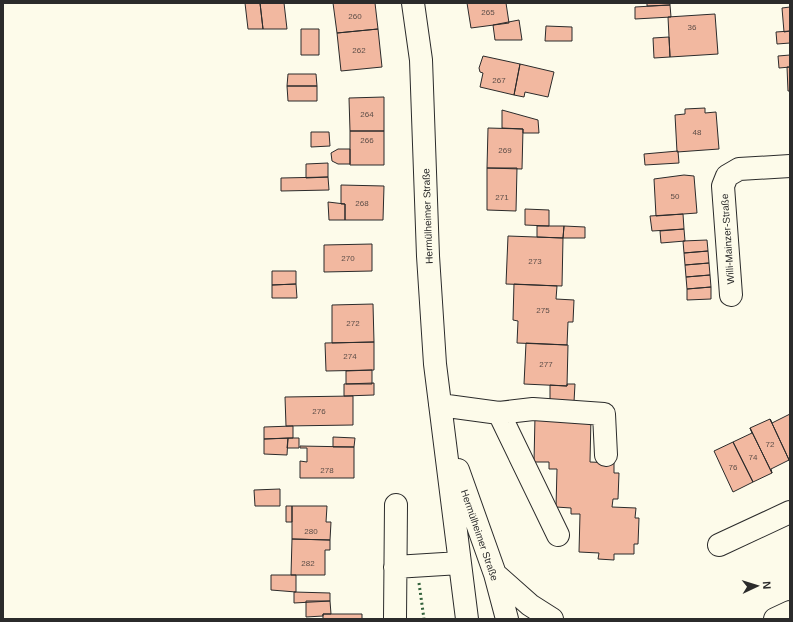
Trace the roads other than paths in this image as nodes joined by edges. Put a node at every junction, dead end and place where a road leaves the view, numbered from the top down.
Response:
1 (413, 3) edge
2 (790, 166) edge
3 (731, 295) dead end
4 (440, 405) junction
5 (499, 413) junction
6 (443, 429) junction
7 (606, 455) dead end
8 (396, 505) dead end
9 (790, 512) edge
10 (558, 535) dead end
11 (719, 545) dead end
12 (460, 563) junction
13 (395, 567) junction
14 (495, 574) junction
15 (790, 612) edge
16 (395, 619) edge
17 (467, 619) edge
18 (507, 619) edge
19 (552, 619) edge
20 (775, 619) edge

1 - 4 street, Hermülheimer Straße
2 - 3 street, Willi-Mainzer-Straße
4 - 5 street
4 - 6 street, Hermülheimer Straße
5 - 7 street
5 - 10 street
6 - 12 street, Hermülheimer Straße
6 - 14 street, Hermülheimer Straße
8 - 13 street
9 - 11 street
12 - 13 street
12 - 17 street, Hermülheimer Straße
13 - 16 street
14 - 18 street, Hermülheimer Straße
14 - 19 street
15 - 20 street

